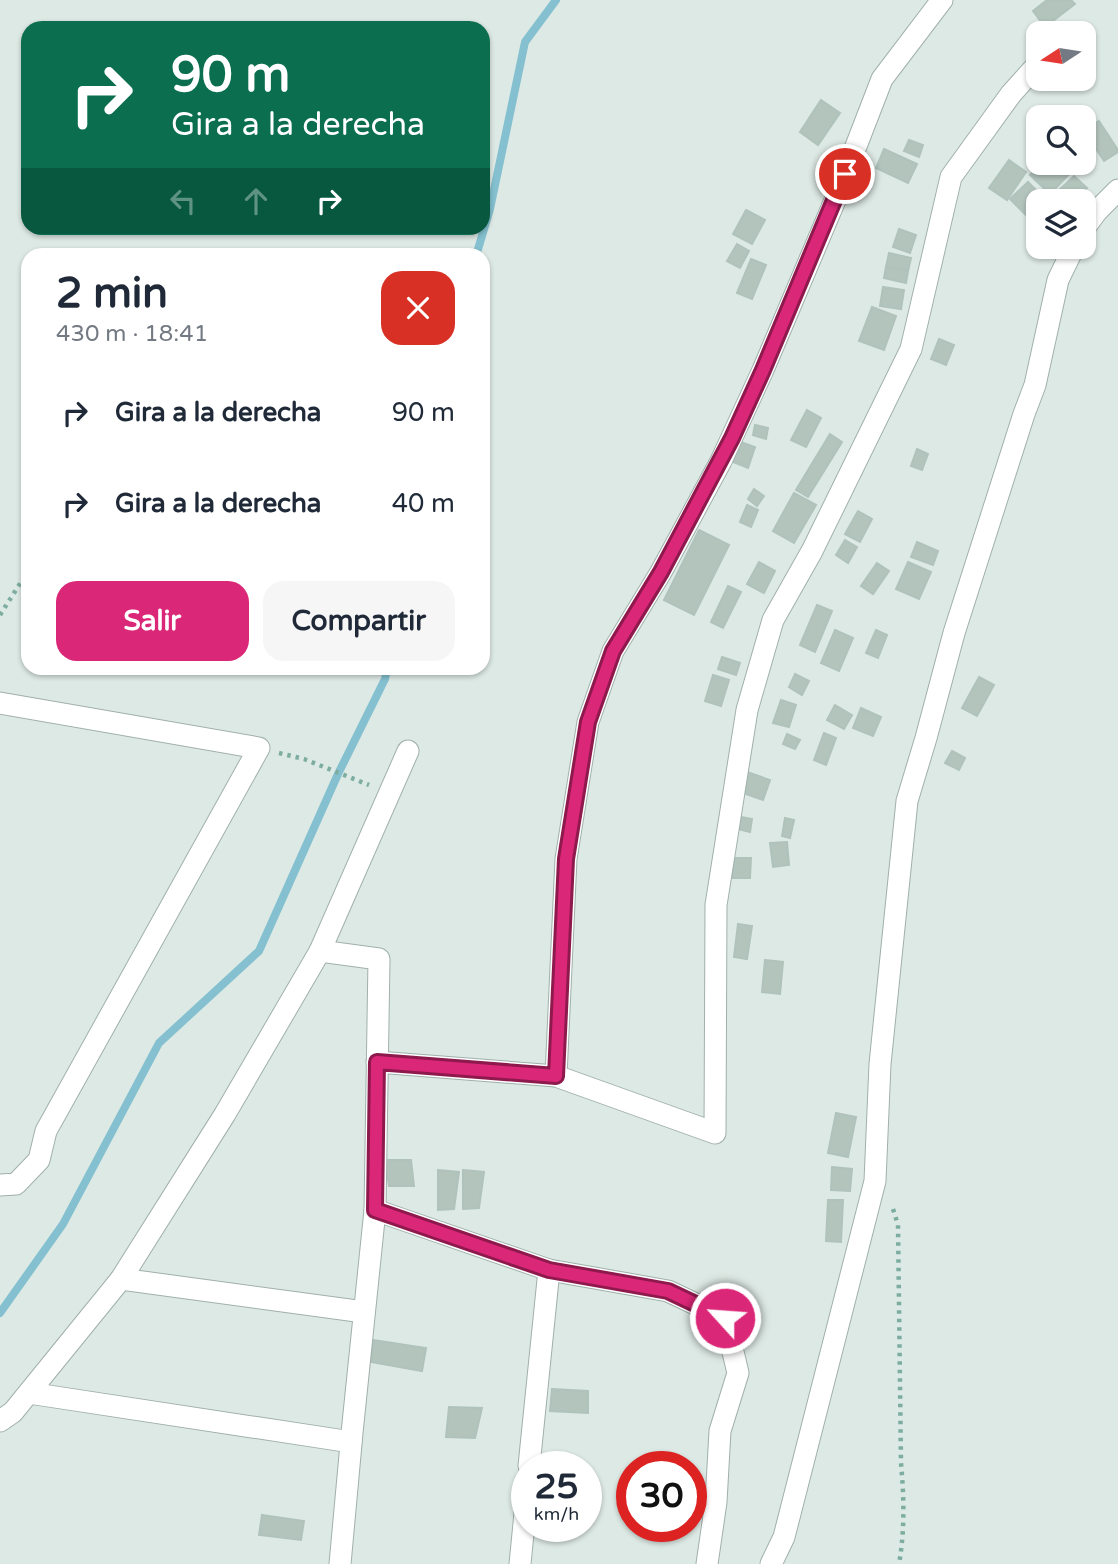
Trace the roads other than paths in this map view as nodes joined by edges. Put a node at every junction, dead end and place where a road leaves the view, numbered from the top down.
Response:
1 (942, 0) edge
2 (1026, 77) edge
3 (1118, 190) edge
4 (1096, 212) edge
5 (1068, 259) edge
6 (0, 703) edge
7 (408, 751) dead end
8 (320, 951) junction
9 (377, 1062) junction
10 (556, 1076) junction
11 (0, 1185) edge
12 (375, 1210) junction
13 (549, 1270) junction
14 (121, 1279) junction
15 (364, 1312) junction
16 (29, 1393) junction
17 (0, 1422) edge
18 (351, 1442) junction
19 (531, 1451) edge
20 (522, 1542) edge
21 (340, 1564) edge
22 (520, 1564) edge
23 (707, 1564) edge
24 (771, 1564) edge

1 - 10 street
2 - 10 street
3 - 4 street
5 - 24 street
6 - 11 street
7 - 8 street
8 - 9 street
8 - 14 street
9 - 10 street
9 - 12 street
12 - 13 street
12 - 15 street
13 - 19 street
13 - 23 street
14 - 15 street
14 - 16 street
15 - 18 street
16 - 17 street
16 - 18 street
18 - 21 street
20 - 22 street

